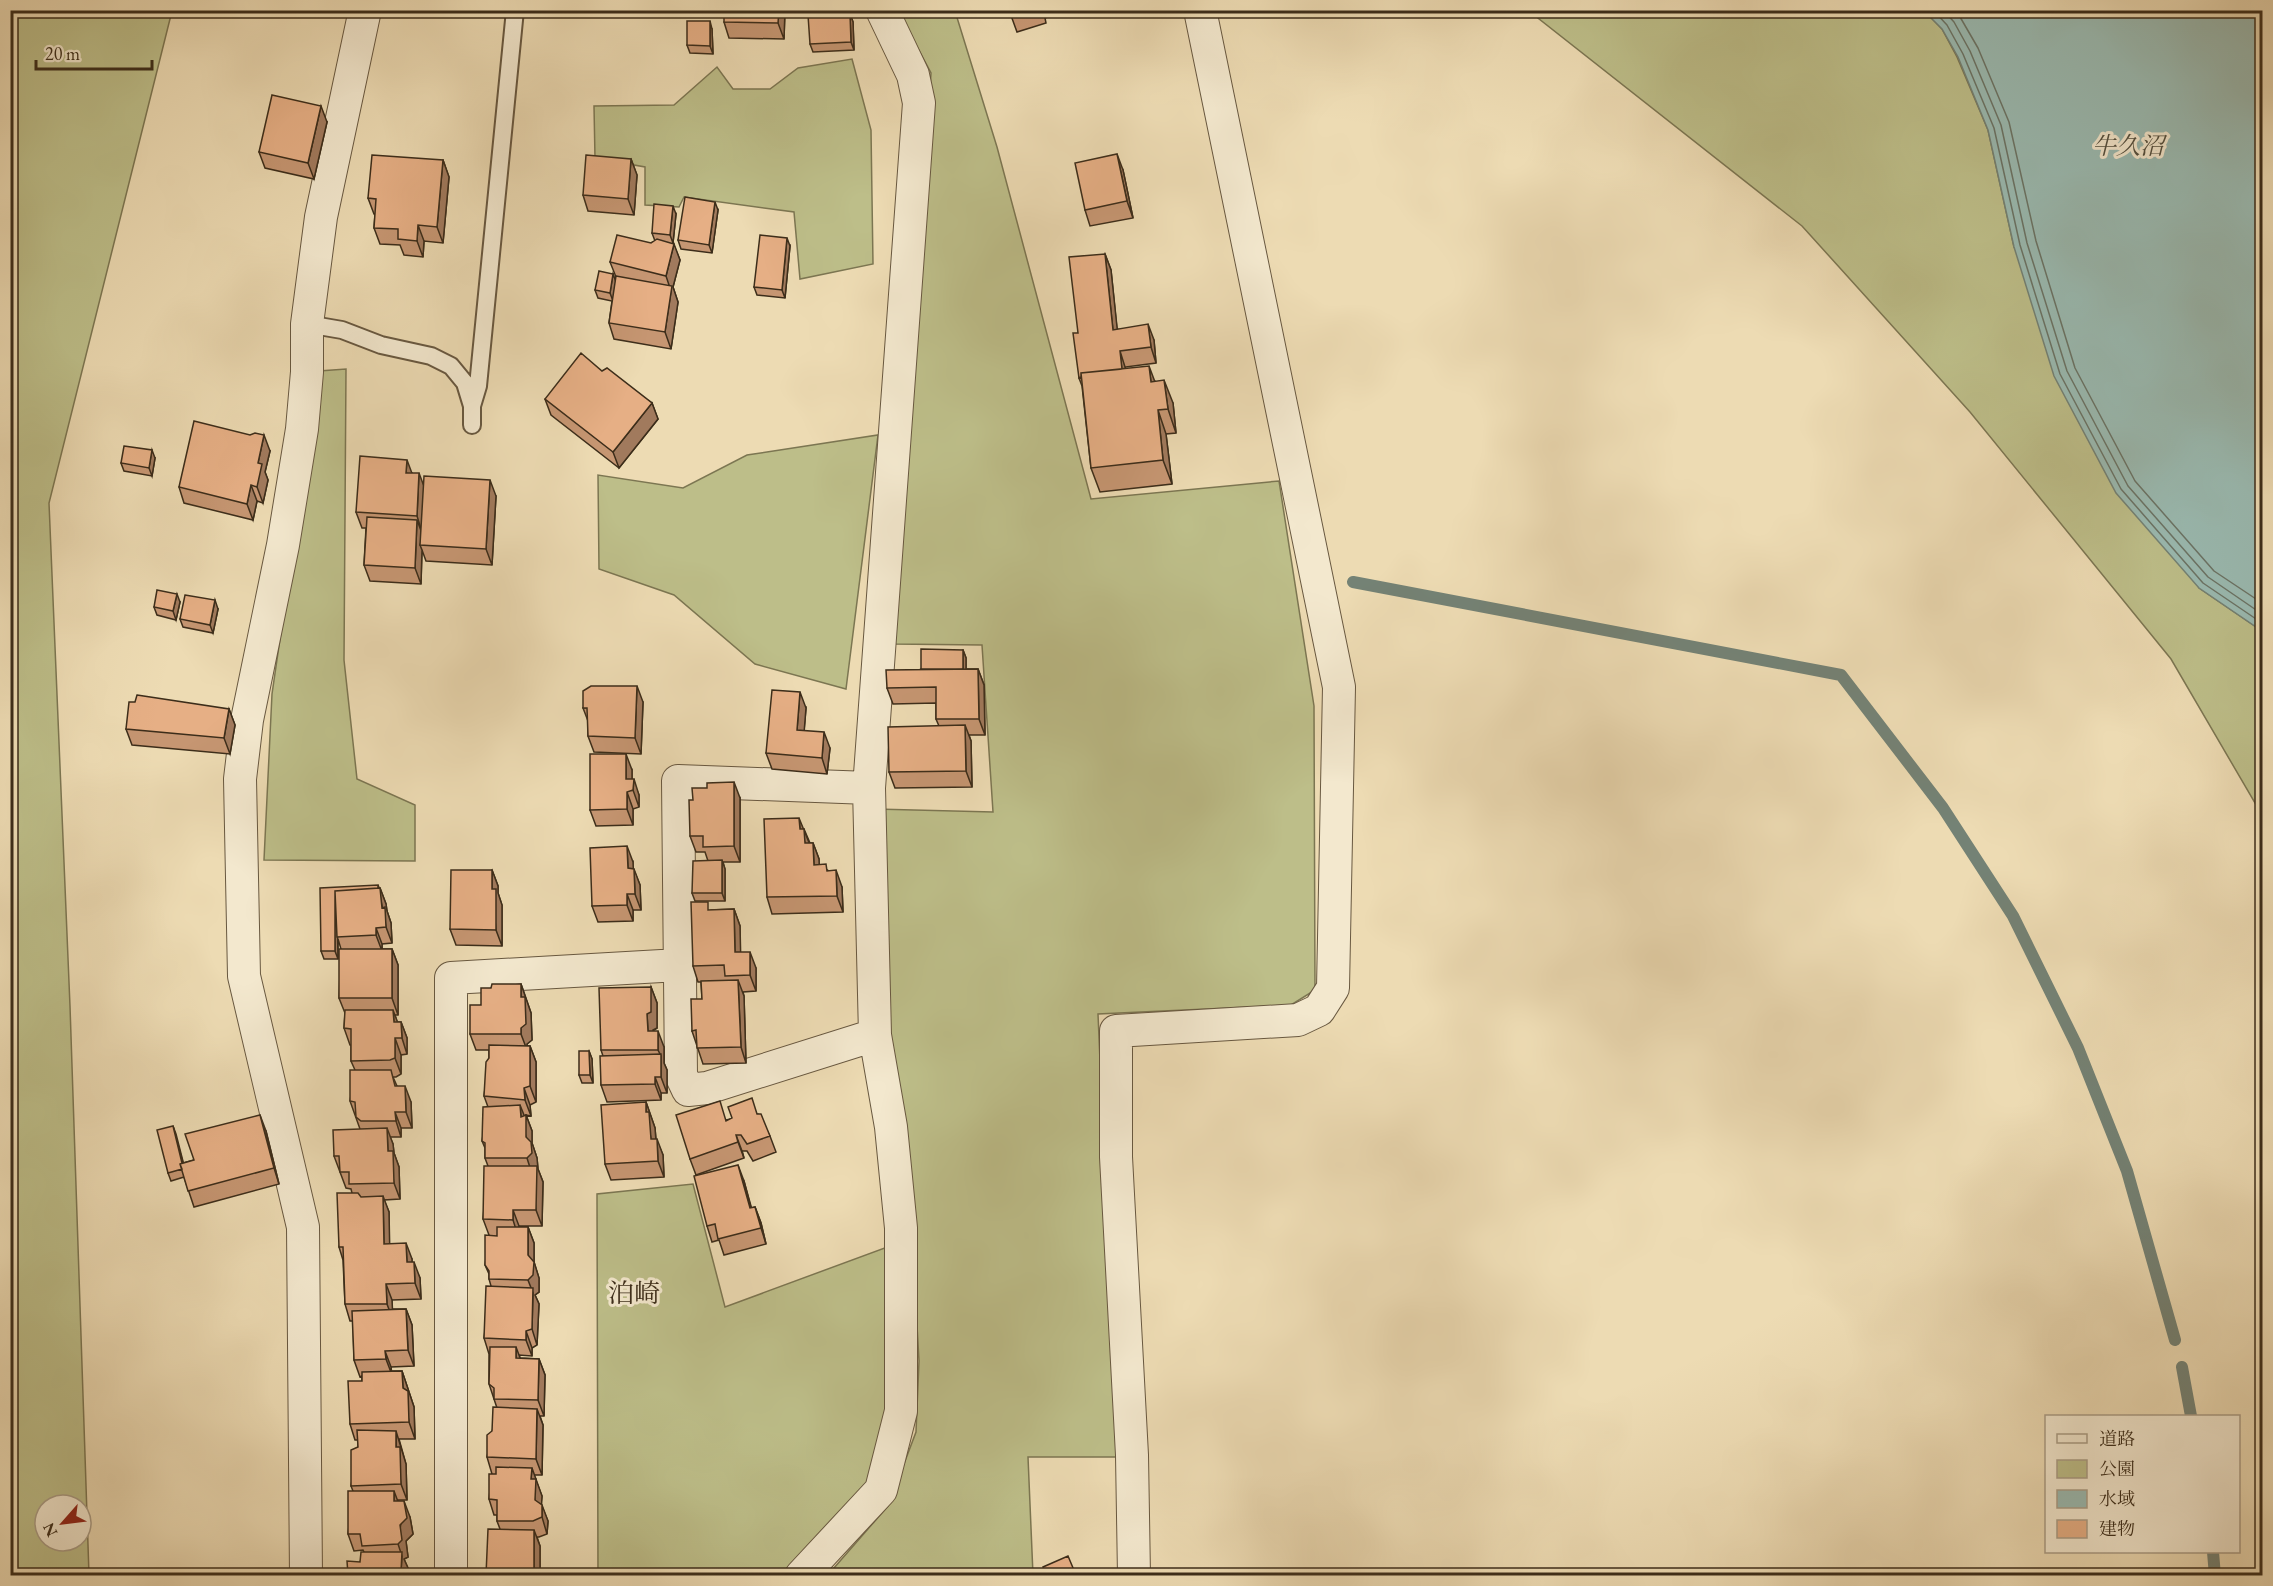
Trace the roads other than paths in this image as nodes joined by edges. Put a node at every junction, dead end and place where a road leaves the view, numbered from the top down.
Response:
1 (365, 10) edge
2 (515, 10) edge
3 (882, 10) edge
4 (1200, 10) edge
5 (307, 324) junction
6 (472, 406) junction
7 (472, 425) dead end
8 (869, 788) junction
9 (679, 965) junction
10 (874, 1035) junction
11 (306, 1575) edge
12 (451, 1575) edge
13 (801, 1575) edge
14 (1134, 1575) edge

1 - 5 street
2 - 6 lane
3 - 8 street
4 - 14 street
5 - 6 lane
5 - 11 street
6 - 7 lane
8 - 9 street
8 - 10 street
9 - 10 street
9 - 12 street
10 - 13 street

